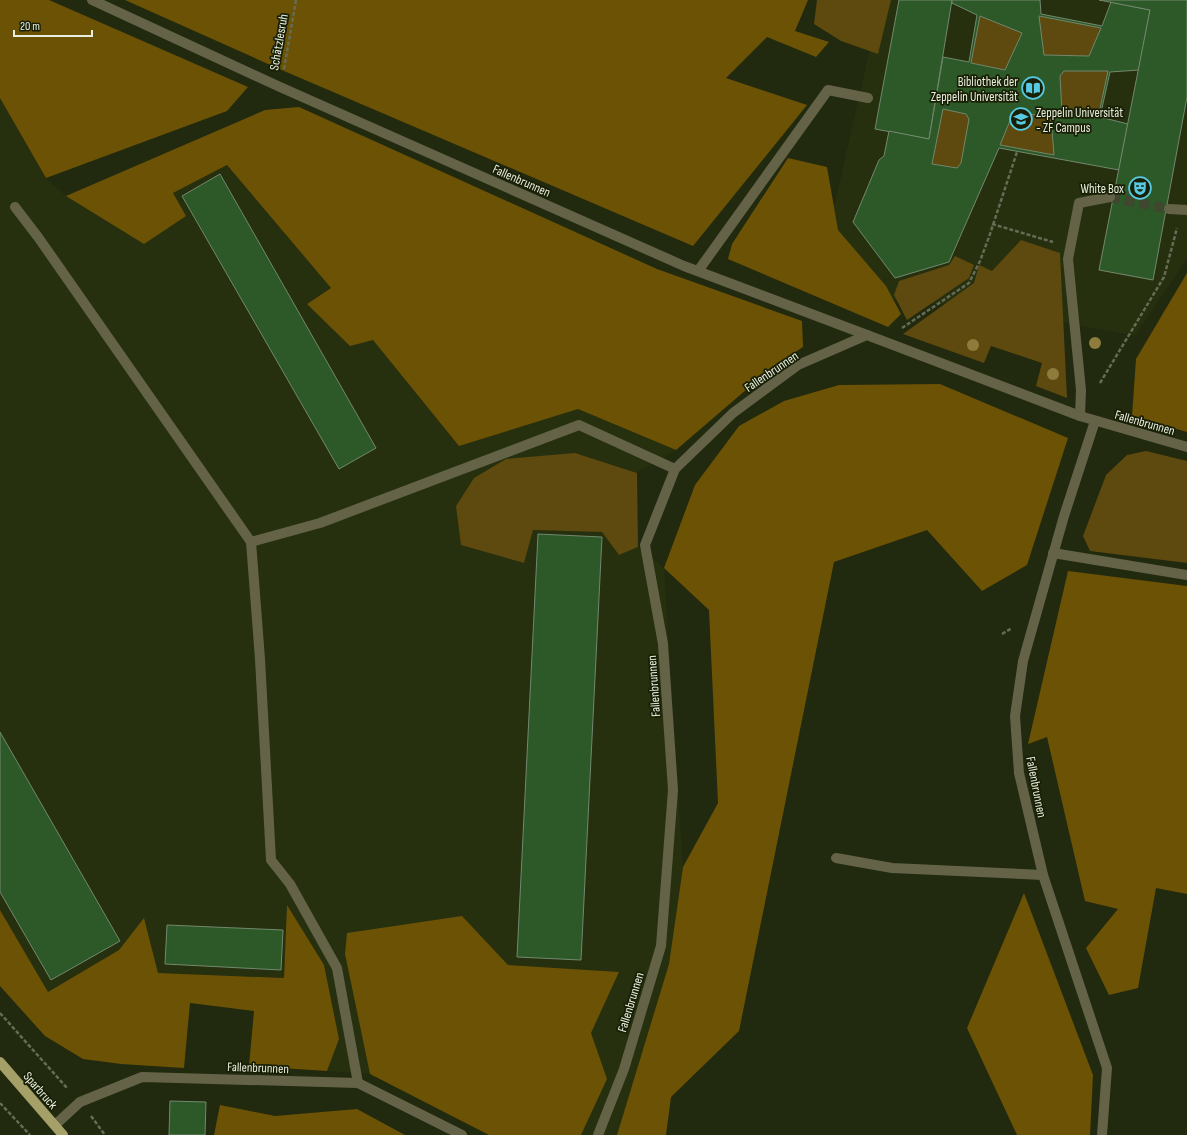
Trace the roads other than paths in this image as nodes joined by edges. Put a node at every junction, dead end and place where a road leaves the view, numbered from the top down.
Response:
1 (92, 0) edge
2 (868, 98) dead end
3 (1110, 197) tunnel mouth
4 (15, 207) dead end
5 (1168, 209) tunnel mouth
6 (1184, 210) edge
7 (698, 271) junction
8 (867, 334) junction
9 (1080, 416) junction
10 (1095, 420) junction
11 (1187, 447) edge
12 (675, 469) junction
13 (251, 542) junction
14 (1053, 553) junction
15 (1187, 576) edge
16 (836, 858) dead end
17 (1043, 875) junction
18 (0, 1062) edge
19 (358, 1083) junction
20 (55, 1125) junction
21 (63, 1135) edge
22 (462, 1135) edge
23 (598, 1135) edge
24 (1102, 1135) edge

1 - 7 street, Fallenbrunnen
2 - 7 street
3 - 9 street
4 - 13 street
5 - 6 street
7 - 8 street, Fallenbrunnen
8 - 9 street, Fallenbrunnen
8 - 12 street, Fallenbrunnen
9 - 10 street, Fallenbrunnen
10 - 11 street, Fallenbrunnen
10 - 14 street, Fallenbrunnen
12 - 13 street
12 - 23 street, Fallenbrunnen
13 - 19 street
14 - 15 street
14 - 17 street, Fallenbrunnen
16 - 17 street
17 - 24 street, Fallenbrunnen
18 - 20 main road, Sparbruck
19 - 20 street, Fallenbrunnen
19 - 22 street, Fallenbrunnen
20 - 21 main road, Sparbruck

